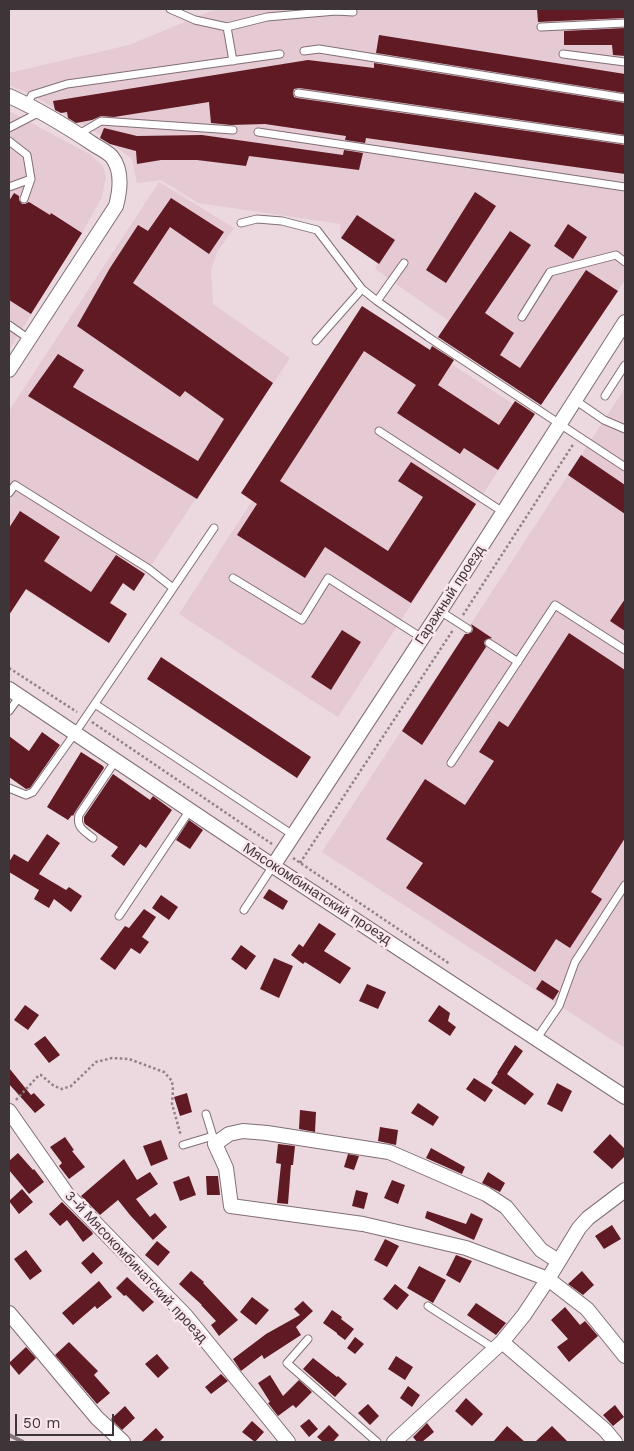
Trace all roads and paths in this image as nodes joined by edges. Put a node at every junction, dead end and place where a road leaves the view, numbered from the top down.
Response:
1 (170, 9) edge
2 (353, 12) dead end
3 (625, 23) edge
4 (227, 27) junction
5 (541, 27) dead end
6 (304, 51) dead end
7 (280, 54) dead end
8 (563, 54) dead end
9 (233, 61) junction
10 (625, 62) edge
11 (298, 93) dead end
12 (9, 96) edge
13 (625, 98) edge
14 (27, 104) junction
15 (40, 112) junction
16 (9, 128) edge
17 (233, 130) dead end
18 (258, 132) dead end
19 (79, 135) junction
20 (625, 140) edge
21 (9, 141) edge
22 (31, 179) junction
23 (625, 186) edge
24 (9, 187) edge
25 (24, 199) dead end
26 (241, 223) dead end
27 (625, 262) edge
28 (404, 263) dead end
29 (362, 289) junction
30 (377, 301) junction
31 (522, 317) dead end
32 (625, 322) edge
33 (9, 325) edge
34 (29, 339) junction
35 (316, 341) dead end
36 (625, 365) edge
37 (9, 370) edge
38 (605, 396) dead end
39 (575, 400) junction
40 (560, 424) junction
41 (625, 429) edge
42 (379, 431) dead end
43 (579, 436) junction
44 (625, 467) edge
45 (9, 493) edge
46 (503, 512) junction
47 (214, 528) dead end
48 (233, 578) dead end
49 (173, 588) junction
50 (440, 611) junction
51 (457, 623) junction
52 (468, 630) dead end
53 (422, 638) junction
54 (489, 643) dead end
55 (625, 650) edge
56 (518, 662) junction
57 (9, 668) edge
58 (14, 693) edge
59 (94, 704) junction
60 (9, 711) edge
61 (85, 717) junction
62 (75, 733) junction
63 (116, 760) junction
64 (452, 763) dead end
65 (9, 788) edge
66 (190, 810) junction
67 (293, 835) junction
68 (93, 838) dead end
69 (283, 851) junction
70 (300, 863) junction
71 (273, 866) junction
72 (625, 885) edge
73 (244, 910) dead end
74 (119, 916) dead end
75 (455, 968) dead end
76 (537, 1038) junction
77 (625, 1097) edge
78 (12, 1106) edge
79 (206, 1114) dead end
80 (214, 1140) junction
81 (183, 1144) joint
82 (625, 1190) edge
83 (558, 1261) junction
84 (548, 1280) junction
85 (428, 1306) dead end
86 (9, 1313) edge
87 (308, 1339) dead end
88 (499, 1345) junction
89 (625, 1356) edge
90 (123, 1442) edge
91 (288, 1442) edge
92 (377, 1442) edge
93 (394, 1442) edge
94 (615, 1442) edge

1 - 4 lane
2 - 4 lane
3 - 5 lane
4 - 9 lane
6 - 13 lane
7 - 9 lane
8 - 10 lane
9 - 14 lane
11 - 20 lane
12 - 14 street
14 - 15 street
15 - 16 lane
15 - 19 street
17 - 19 lane
18 - 23 lane
19 - 34 street
21 - 22 lane
22 - 24 lane
22 - 25 lane
26 - 29 lane
27 - 31 lane
28 - 30 lane
29 - 30 lane
29 - 35 lane
30 - 40 lane
32 - 39 street, Гаражный проезд
33 - 34 lane
34 - 37 street
36 - 38 lane
39 - 40 street, Гаражный проезд
39 - 41 lane
40 - 43 lane
40 - 46 street, Гаражный проезд
42 - 46 lane
43 - 44 lane
43 - 51 path
45 - 49 lane
46 - 50 street, Гаражный проезд
47 - 49 lane
48 - 53 lane
49 - 59 lane
50 - 51 lane
50 - 53 street, Гаражный проезд
51 - 52 lane
51 - 70 path
53 - 67 street, Гаражный проезд
54 - 56 lane
55 - 56 lane
56 - 64 lane
57 - 61 path
58 - 60 lane
58 - 62 street, Мясокомбинатский проезд
59 - 61 lane
59 - 67 lane
61 - 62 lane
61 - 69 path
62 - 63 street, Мясокомбинатский проезд
62 - 65 lane
63 - 66 street, Мясокомбинатский проезд
63 - 68 lane
66 - 71 street, Мясокомбинатский проезд
66 - 74 lane
67 - 69 street, Гаражный проезд
69 - 70 path
69 - 71 street, Гаражный проезд
70 - 75 path
71 - 73 lane
71 - 76 street, Мясокомбинатский проезд
72 - 76 lane
76 - 77 street, Мясокомбинатский проезд
78 - 81 path
78 - 91 street, 3-й Мясокомбинатский проезд
79 - 80 lane
80 - 81 lane
80 - 83 street
80 - 84 street
82 - 83 street
83 - 84 street
84 - 88 street
84 - 89 street
85 - 88 lane
86 - 90 street
87 - 92 lane
88 - 93 street
88 - 94 street

